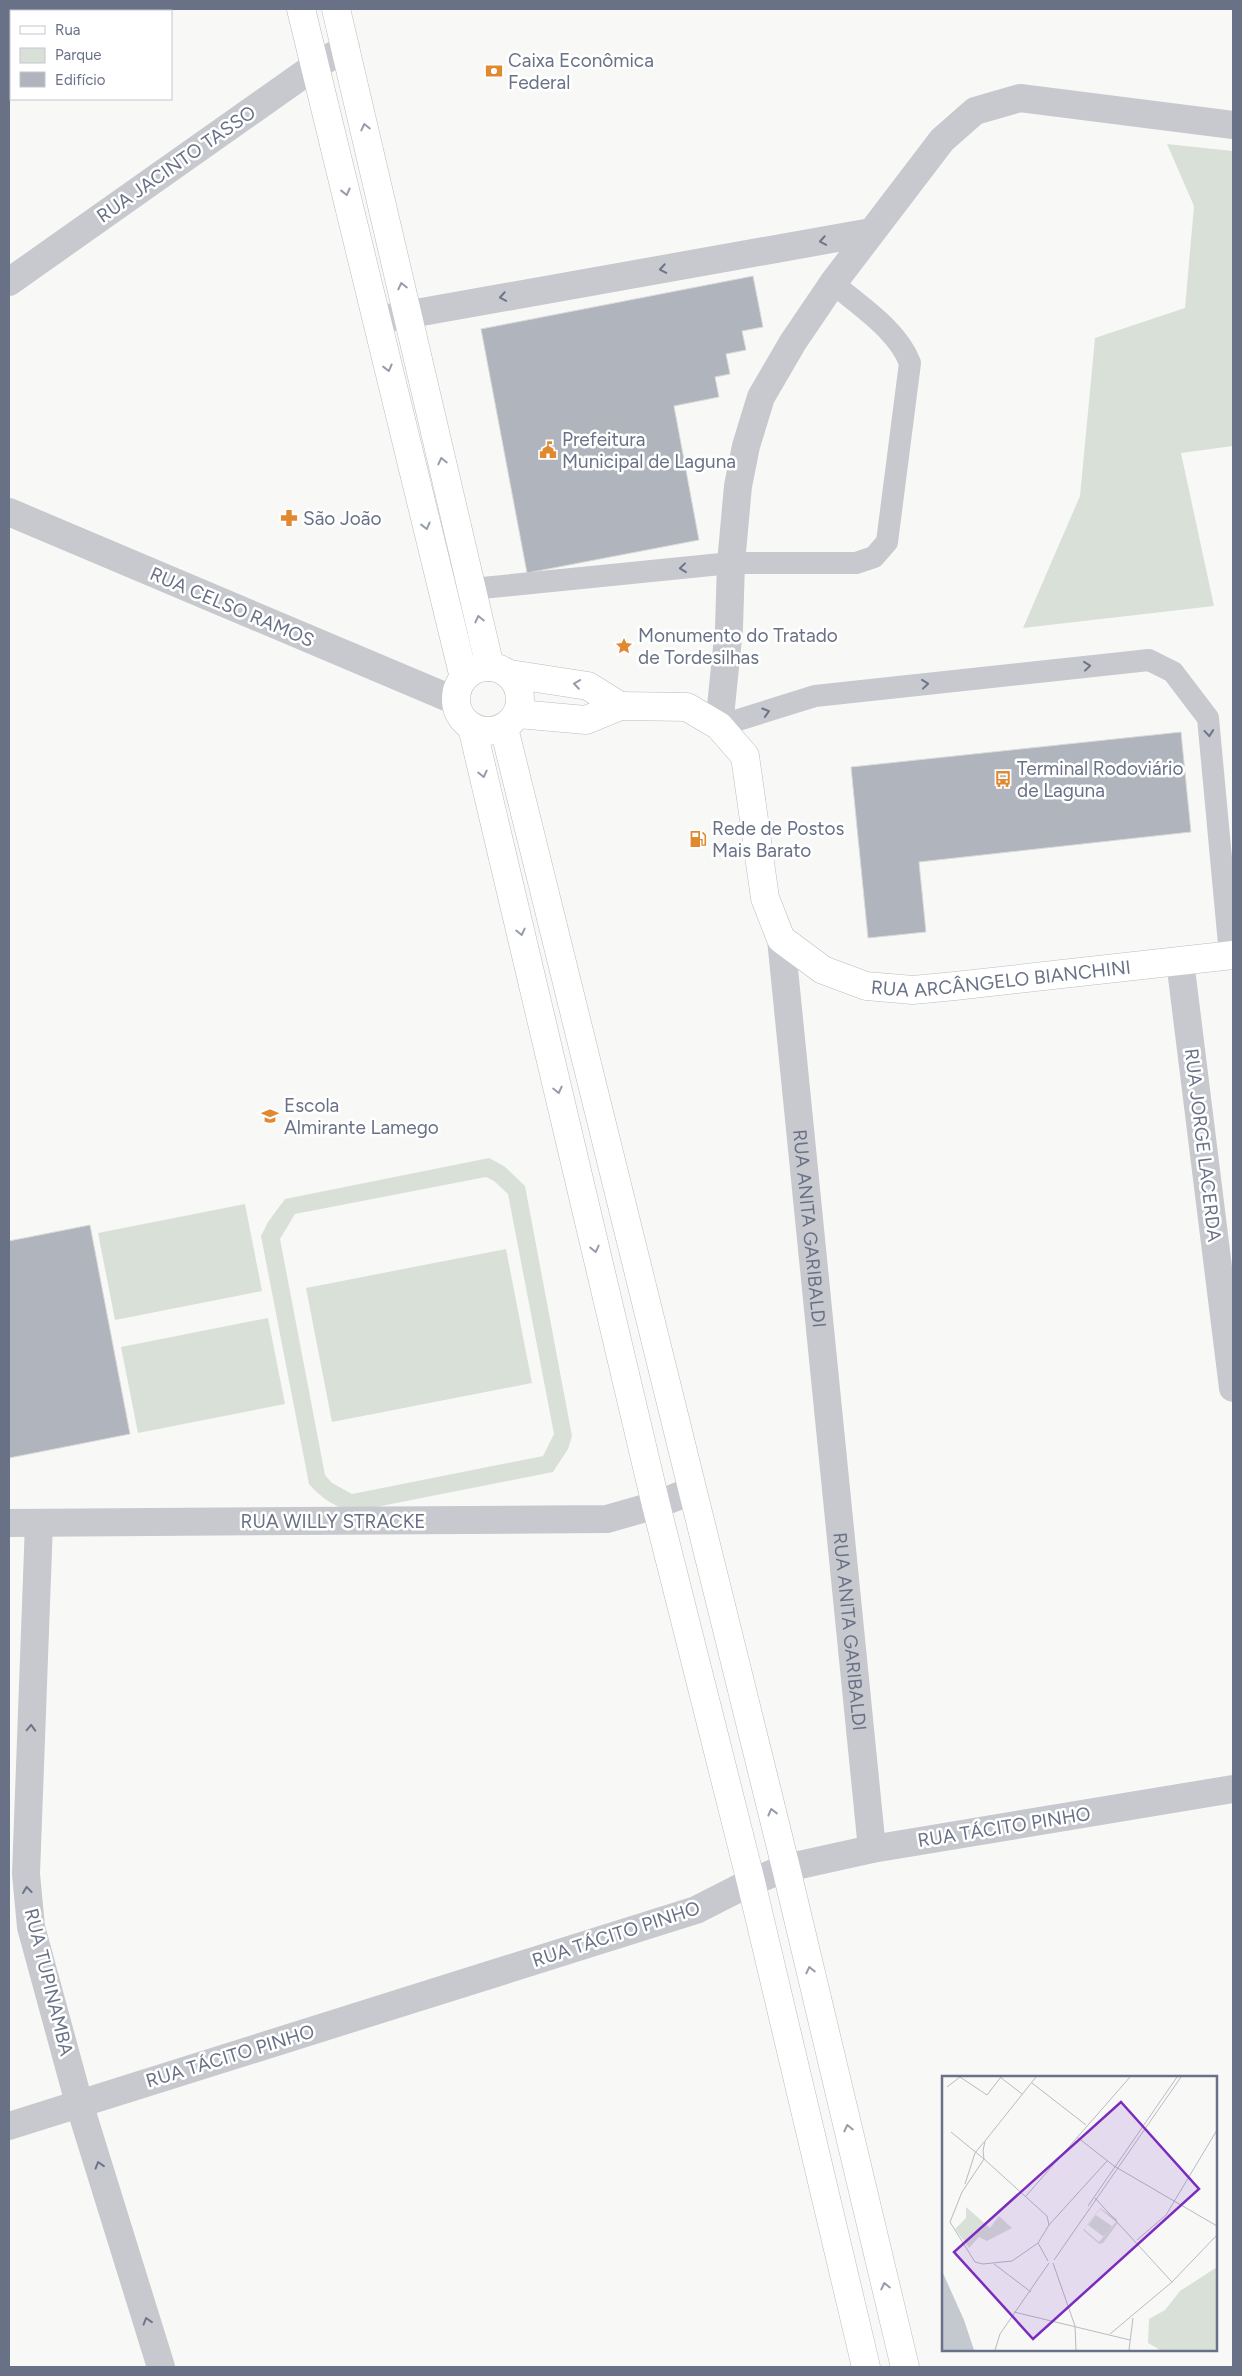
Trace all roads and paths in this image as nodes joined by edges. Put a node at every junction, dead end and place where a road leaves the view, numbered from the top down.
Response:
1 (301, 9) edge
2 (336, 9) edge
3 (346, 48) junction
4 (315, 66) junction
5 (1233, 125) edge
6 (871, 232) junction
7 (9, 282) edge
8 (833, 284) junction
9 (408, 314) junction
10 (377, 320) junction
11 (9, 512) edge
12 (731, 563) junction
13 (472, 589) junction
14 (500, 670) junction
15 (460, 689) junction
16 (620, 706) junction
17 (511, 720) junction
18 (719, 726) junction
19 (472, 727) junction
20 (781, 939) junction
21 (1232, 955) edge
22 (1180, 961) junction
23 (1233, 1377) edge
24 (691, 1491) junction
25 (656, 1505) junction
26 (9, 1523) edge
27 (39, 1523) junction
28 (1233, 1789) edge
29 (872, 1849) junction
30 (786, 1868) junction
31 (751, 1882) junction
32 (79, 2103) junction
33 (9, 2126) edge
34 (894, 2321) junction
35 (856, 2328) junction
36 (161, 2367) edge
37 (866, 2367) edge
38 (905, 2367) edge

1 - 4 street
2 - 3 street
3 - 4 street, RUA JACINTO TASSO
9 -> 3 street
4 - 7 street, RUA JACINTO TASSO
4 -> 10 street
5 - 6 street
6 - 8 street
6 -> 9 street
8 - 12 street
8 - 12 lane
9 - 10 street
13 -> 9 street
10 -> 15 street
11 - 15 street, RUA CELSO RAMOS
12 -> 13 lane
12 - 18 street
14 -> 13 street
14 - 15 street
16 -> 14 street
14 - 17 street
15 - 19 street
16 - 17 street, RUA ANITA GARIBALDI
16 - 18 street, RUA ANITA GARIBALDI
17 - 19 street
17 - 24 street
18 - 20 street, RUA ANITA GARIBALDI
18 -> 21 lane
19 -> 25 street
20 - 22 street, RUA ARCÂNGELO BIANCHINI
20 - 29 street, RUA ANITA GARIBALDI
21 - 22 street, RUA ARCÂNGELO BIANCHINI
22 - 23 street, RUA JORGE LACERDA
24 - 25 street, RUA WILLY STRACKE
30 -> 24 street
25 - 27 street, RUA WILLY STRACKE
25 - 31 street
26 - 27 street, RUA WILLY STRACKE
32 -> 27 street, RUA TUPINAMBA
28 - 29 street, RUA TÁCITO PINHO
29 - 30 street, RUA TÁCITO PINHO
30 - 31 street, RUA TÁCITO PINHO
34 -> 30 street
31 - 32 street, RUA TÁCITO PINHO
31 - 35 street
32 - 33 street, RUA TÁCITO PINHO
36 -> 32 street, RUA TUPINAMBA
34 - 35 street
34 - 38 street
35 - 37 street

